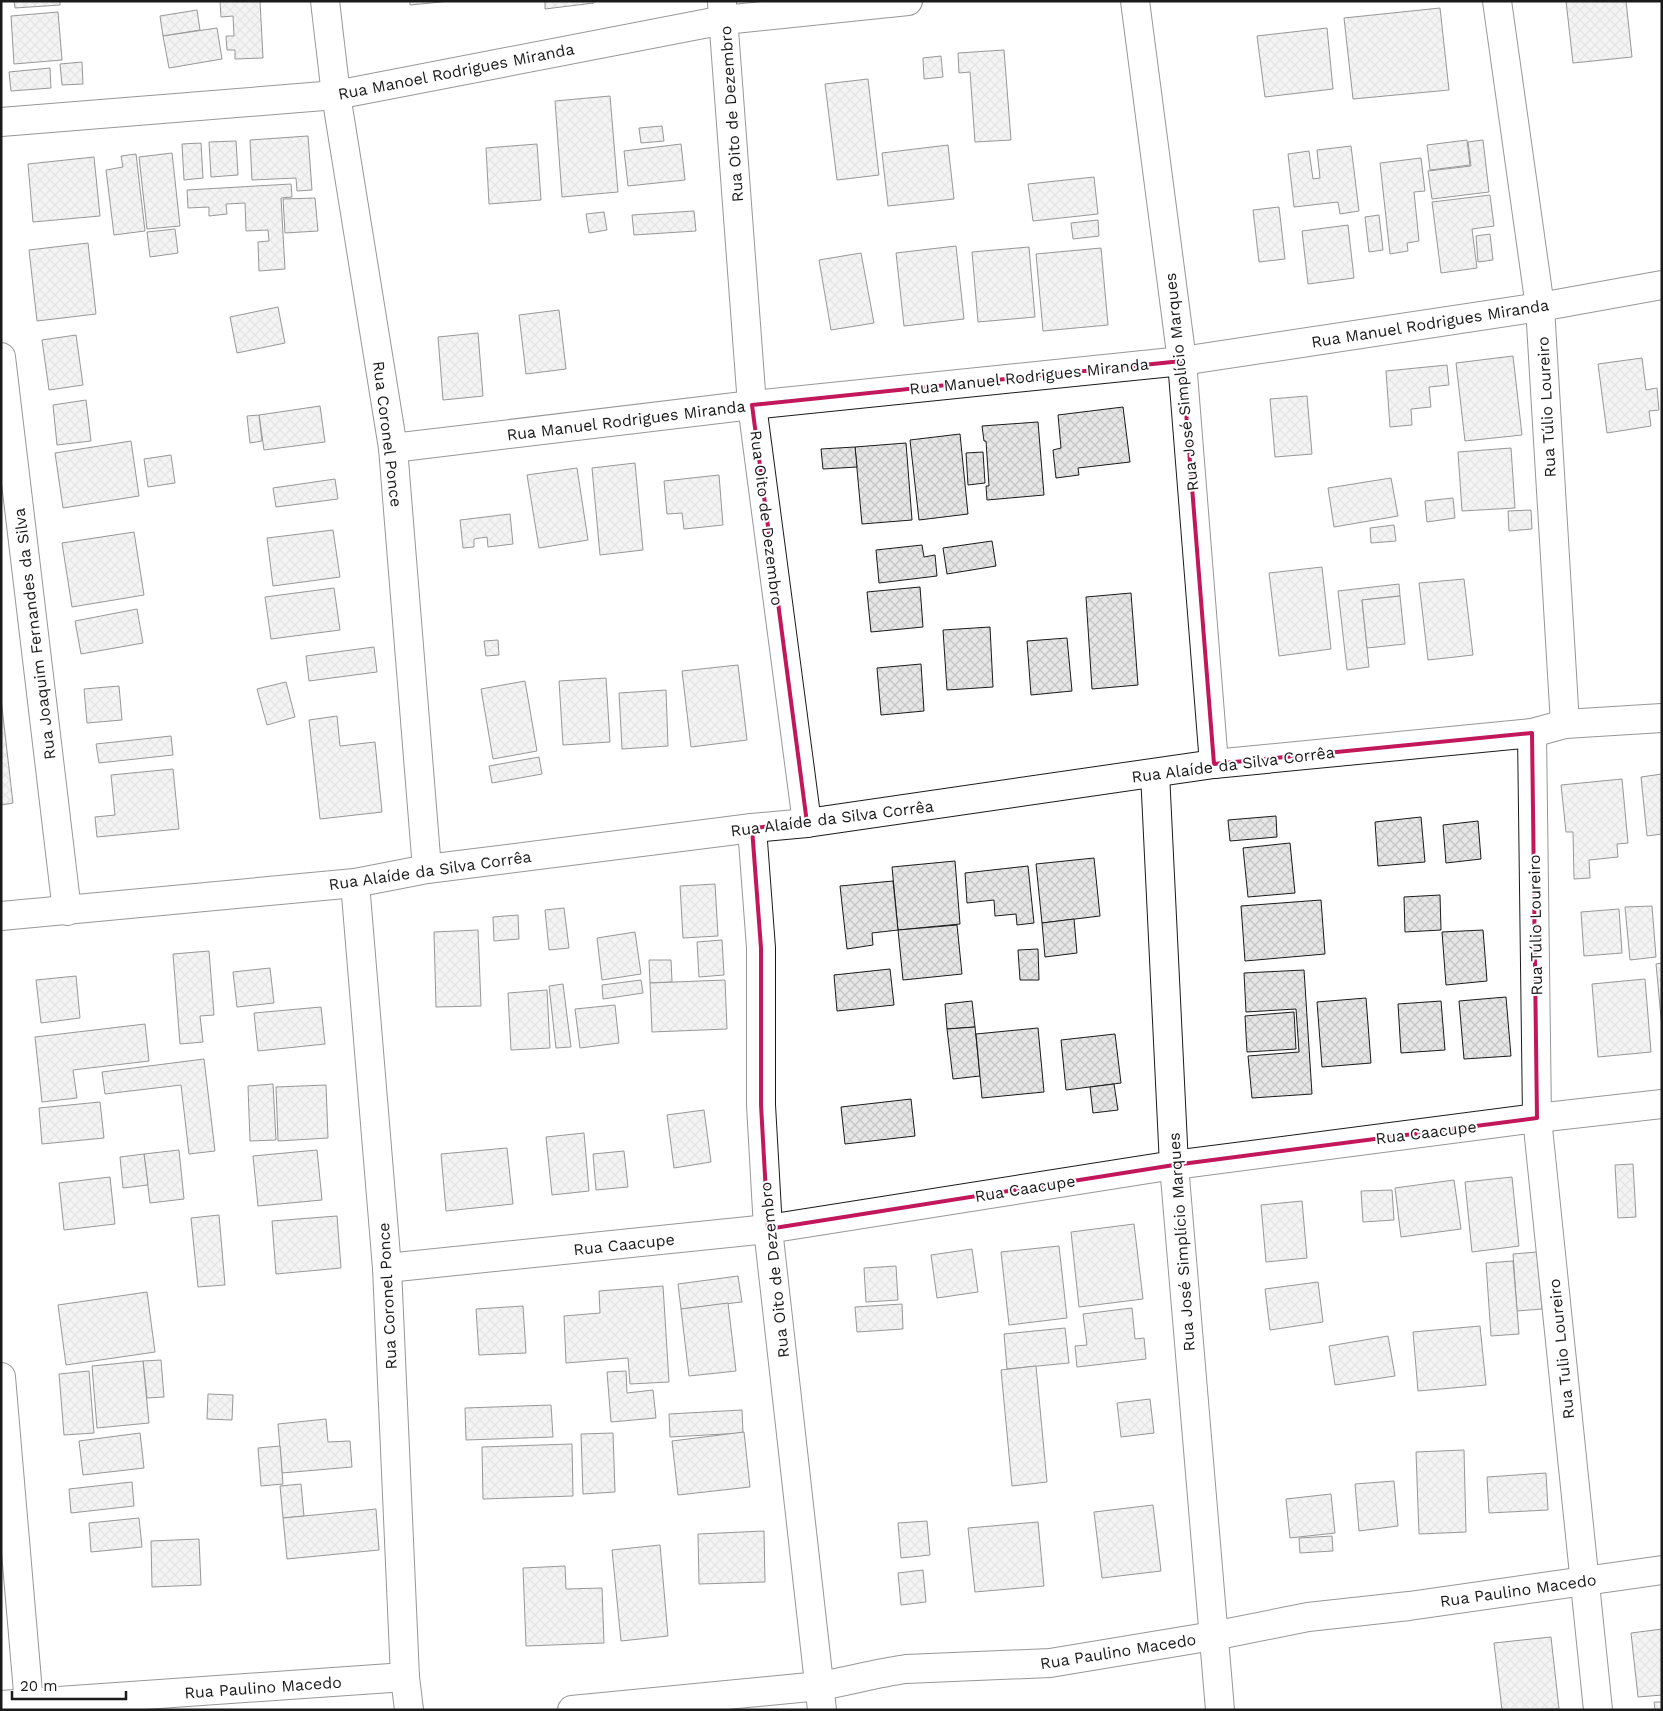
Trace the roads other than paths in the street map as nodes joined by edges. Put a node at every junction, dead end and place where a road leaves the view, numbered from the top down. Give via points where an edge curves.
1 (325, 1) edge
2 (908, 1) edge
3 (1135, 1) edge
4 (1497, 1) edge
5 (723, 10) edge
6 (336, 94) junction
7 (1, 122) edge
8 (1662, 285) edge
9 (1540, 307) junction
10 (1, 357) edge
11 (1182, 361) junction
12 (752, 404) junction
13 (393, 448) junction
14 (1662, 718) edge
15 (1565, 724) junction
16 (1532, 733) junction
17 (1214, 764) junction
18 (1155, 773) junction
19 (807, 823) junction
20 (752, 828) junction
21 (427, 869) junction
22 (354, 883) junction
23 (67, 911) junction
24 (1, 916) edge
25 (1662, 1104) edge
26 (1537, 1118) junction
27 (1174, 1165) junction
28 (768, 1229) junction
29 (387, 1268) junction
30 (1, 1377) edge
31 (1662, 1570) edge
32 (1586, 1579) junction
33 (1214, 1636) junction
34 (405, 1677) junction
35 (821, 1698) edge
36 (29, 1704) junction
37 (1, 1705) edge
38 (409, 1710) edge
39 (572, 1710) edge
40 (1220, 1710) edge
41 (1598, 1710) edge

1 - 6 street, Rua Coronel Ponce
2 - 5 street, Rua Manoel Rodrigues Miranda
3 - 11 street, Rua José Simplício Marques
4 - 9 street, Rua Túlio Loureiro
5 - 6 street, Rua Manoel Rodrigues Miranda
5 - 12 street, Rua Oito de Dezembro
6 - 7 street, Rua Manoel Rodrigues Miranda
6 - 13 street, Rua Coronel Ponce
8 - 9 street, Rua Manuel Rodrigues Miranda
9 - 11 street, Rua Manuel Rodrigues Miranda
9 - 15 street, Rua Túlio Loureiro
10 - 23 street, Rua Joaquim Fernandes da Silva
11 - 12 street, Rua Manuel Rodrigues Miranda
11 - 17 street, Rua José Simplício Marques
12 - 13 street, Rua Manuel Rodrigues Miranda
12 - 19 street, Rua Oito de Dezembro
13 - 21 street, Rua Coronel Ponce
14 - 15 street, Rua Alaíde da Silva Corrêa
15 - 16 street, Rua Alaíde da Silva Corrêa
16 - 17 street, Rua Alaíde da Silva Corrêa
16 - 26 street, Rua Túlio Loureiro
17 - 18 street, Rua Alaíde da Silva Corrêa
18 - 19 street, Rua Alaíde da Silva Corrêa
18 - 27 street, Rua José Simplício Marques
19 - 20 street, Rua Alaíde da Silva Corrêa
20 - 21 street, Rua Alaíde da Silva Corrêa
20 - 28 street, Rua Oito de Dezembro via 762,948 761,1105
21 - 22 street, Rua Alaíde da Silva Corrêa
22 - 23 street, Rua Alaíde da Silva Corrêa
22 - 29 street, Rua Coronel Ponce
23 - 24 street, Rua Alaíde da Silva Corrêa
25 - 26 street, Rua Caacupe
26 - 27 street, Rua Caacupe
26 - 32 street, Rua Tulio Loureiro
27 - 28 street, Rua Caacupe
27 - 33 street, Rua José Simplício Marques
28 - 29 street, Rua Caacupe
28 - 35 street, Rua Oito de Dezembro
29 - 34 street, Rua Coronel Ponce
30 - 36 street
31 - 32 street, Rua Paulino Macedo
32 - 33 street, Rua Paulino Macedo via 1308,1618
32 - 41 street
33 - 35 street, Rua Paulino Macedo via 1050,1663 886,1672 860,1679
33 - 40 street, Rua José Simplício Marques
34 - 36 street, Rua Paulino Macedo
34 - 38 street, Rua Coronel Ponce
35 - 39 street, Rua Paulino Macedo
36 - 37 street, Rua Paulino Macedo

